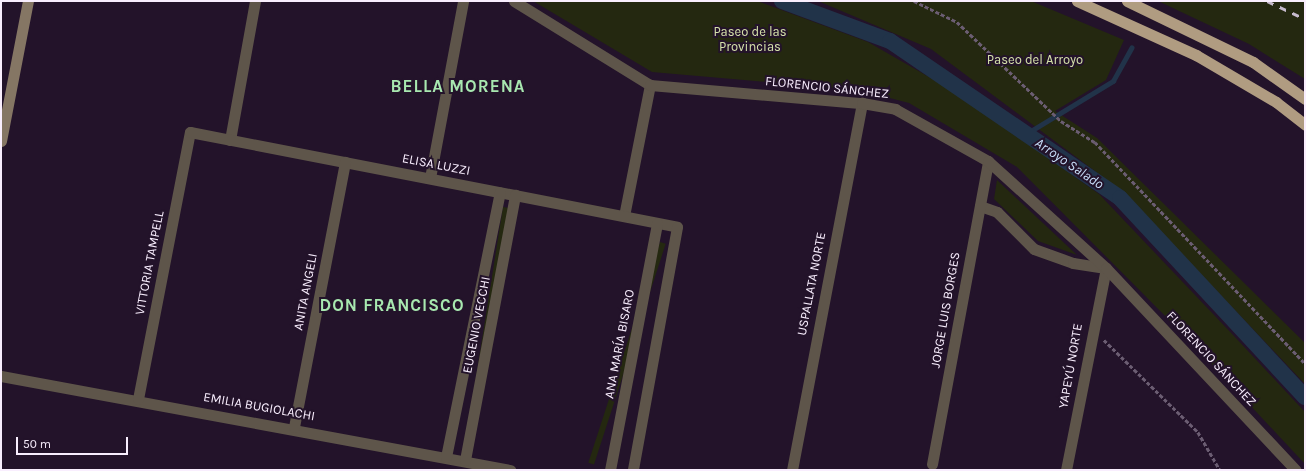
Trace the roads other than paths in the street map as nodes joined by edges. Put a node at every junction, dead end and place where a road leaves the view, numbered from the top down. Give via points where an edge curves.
1 (28, 1) edge
2 (255, 1) edge
3 (463, 1) edge
4 (514, 1) edge
5 (1077, 1) edge
6 (1127, 1) edge
7 (1253, 62) junction
8 (650, 85) junction
9 (1305, 93) edge
10 (1305, 99) edge
11 (862, 103) junction
12 (1305, 125) edge
13 (190, 132) joint
14 (230, 140) junction
15 (1, 141) edge
16 (988, 161) junction
17 (345, 162) junction
18 (430, 178) junction
19 (500, 192) junction
20 (515, 195) junction
21 (980, 206) junction
22 (624, 216) junction
23 (657, 223) junction
24 (1106, 268) junction
25 (1, 376) edge
26 (138, 399) junction
27 (294, 427) junction
28 (446, 456) junction
29 (465, 460) junction
30 (930, 468) edge
31 (510, 470) edge
32 (610, 470) edge
33 (632, 470) edge
34 (792, 470) edge
35 (1066, 470) edge
36 (1296, 470) edge

1 - 15 main road
2 - 14 street
3 - 18 street
4 - 8 street, FLORENCIO SÁNCHEZ
5 - 12 highway via 1196,55 1276,102
6 - 7 highway
7 - 9 highway
7 - 10 highway
8 - 11 street, FLORENCIO SÁNCHEZ
8 - 22 street
11 - 16 street, FLORENCIO SÁNCHEZ via 895,110
11 - 34 street, USPALLATA NORTE
13 - 14 street, ELISA LUZZI
13 - 26 street, VITTORIA TAMPELL
14 - 17 street, ELISA LUZZI
16 - 21 street, JORGE LUIS BORGES
16 - 24 street, FLORENCIO SÁNCHEZ
17 - 18 street, ELISA LUZZI
17 - 27 street, ANITA ANGELI
18 - 19 street, ELISA LUZZI
19 - 20 street, ELISA LUZZI
19 - 28 street, EUGENIO VECCHI
20 - 22 street, ELISA LUZZI
20 - 29 street, EUGENIO VECCHI
21 - 24 street via 997,212 1034,249 1073,263
21 - 30 street, JORGE LUIS BORGES
22 - 23 street, ELISA LUZZI
23 - 32 street, ANA MARÍA BISARO
23 - 33 street, ELISA LUZZI via 677,228
24 - 35 street, YAPEYÚ NORTE via 1092,328
24 - 36 street, FLORENCIO SÁNCHEZ
25 - 26 street, EMILIA BUGIOLACHI
26 - 27 street, EMILIA BUGIOLACHI
27 - 28 street, EMILIA BUGIOLACHI
28 - 29 street, EMILIA BUGIOLACHI
29 - 31 street, EMILIA BUGIOLACHI

